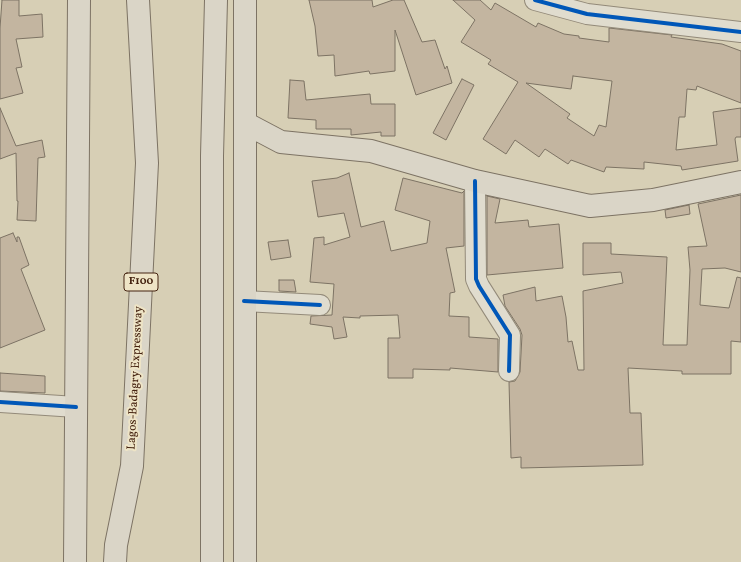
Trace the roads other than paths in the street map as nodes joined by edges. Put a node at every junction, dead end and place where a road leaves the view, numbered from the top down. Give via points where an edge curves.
1 (79, 0) edge
2 (138, 0) edge
3 (216, 0) edge
4 (245, 0) edge
5 (534, 0) edge
6 (741, 32) edge
7 (245, 123) junction
8 (281, 142) junction
9 (245, 162) junction
10 (475, 181) junction
11 (741, 182) edge
12 (244, 301) junction
13 (320, 305) dead end
14 (509, 371) dead end
15 (0, 402) edge
16 (76, 407) junction
17 (75, 562) edge
18 (115, 562) edge
19 (212, 562) edge
20 (245, 562) edge

1 - 16 main road
2 - 18 main road, Lagos-Badagry Expressway / F100 via 147,164 132,466
3 - 19 main road via 212,156
4 - 7 main road
5 - 6 street via 587,14
7 - 8 main road
7 - 9 main road
8 - 9 main road
8 - 10 main road via 371,151
9 - 12 main road
10 - 11 main road via 590,206 653,200
10 - 14 street via 476,279 510,335
12 - 13 street
12 - 20 main road
15 - 16 street
16 - 17 main road

